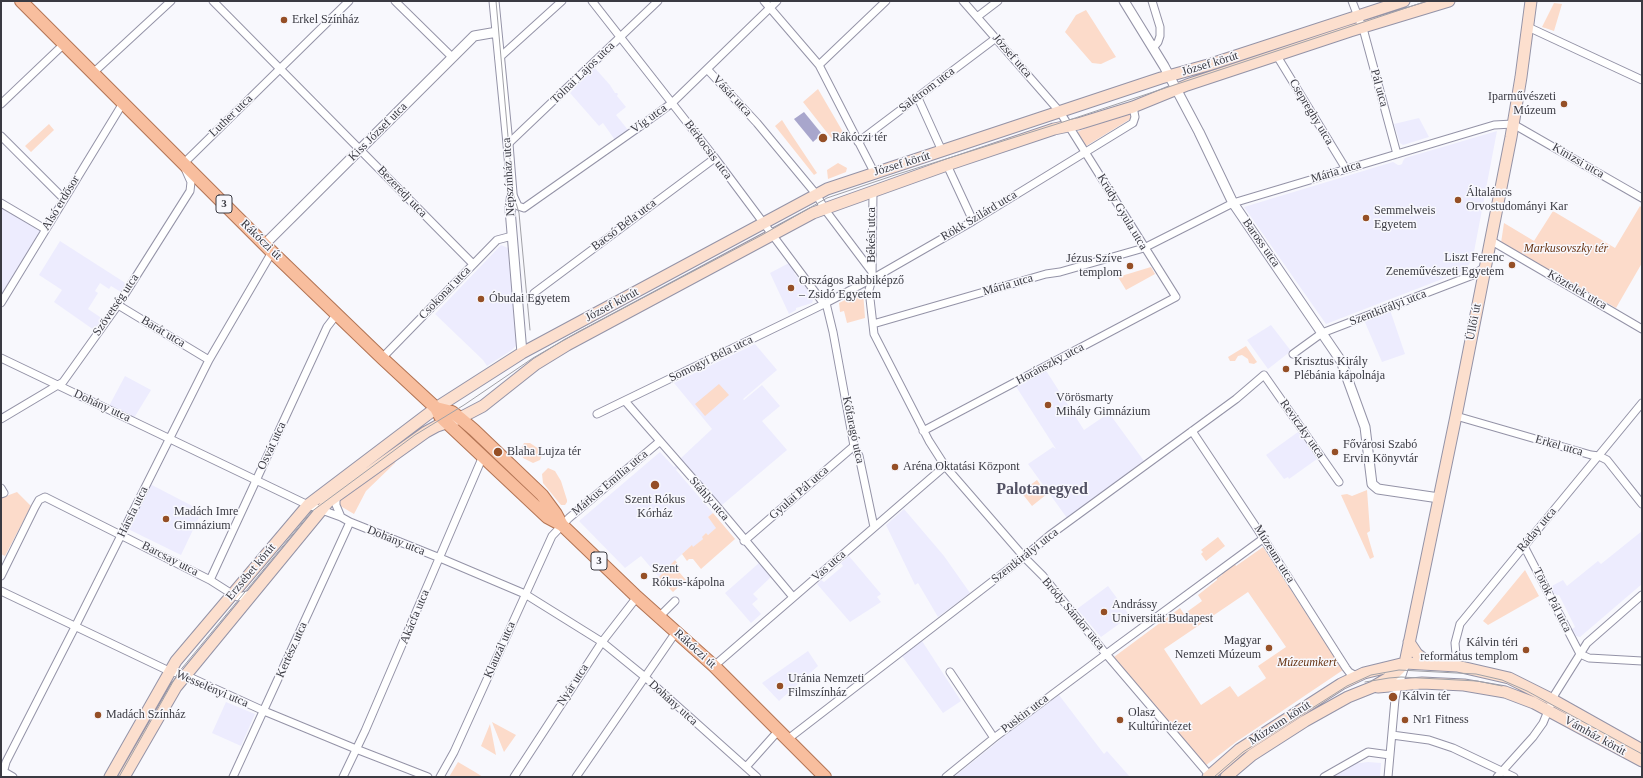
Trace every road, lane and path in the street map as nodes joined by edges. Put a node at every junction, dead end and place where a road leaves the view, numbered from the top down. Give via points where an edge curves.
1 (21, 1) edge
2 (171, 1) edge
3 (214, 1) edge
4 (349, 1) edge
5 (395, 1) edge
6 (494, 1) edge
7 (562, 1) edge
8 (592, 1) edge
9 (658, 1) edge
10 (764, 1) edge
11 (777, 1) edge
12 (886, 1) edge
13 (963, 1) edge
14 (998, 1) edge
15 (1124, 1) edge
16 (1152, 1) edge
17 (1352, 1) edge
18 (1404, 1) edge
19 (1449, 1) edge
20 (1531, 2) edge
21 (770, 8) junction
22 (978, 17) junction
23 (1361, 22) junction
24 (1528, 27) junction
25 (497, 32) junction
26 (621, 36) junction
27 (996, 38) junction
28 (64, 44) junction
29 (1153, 48) junction
30 (1277, 56) junction
31 (452, 57) junction
32 (499, 58) junction
33 (819, 65) junction
34 (280, 69) junction
35 (706, 69) junction
36 (93, 73) junction
37 (1170, 76) junction
38 (1642, 80) edge
39 (1176, 90) junction
40 (918, 98) junction
41 (123, 103) junction
42 (672, 103) junction
43 (1, 104) edge
44 (1133, 107) junction
45 (1060, 112) junction
46 (1513, 124) junction
47 (1069, 126) junction
48 (1, 136) edge
49 (858, 142) junction
50 (508, 144) junction
51 (360, 150) junction
52 (942, 151) junction
53 (1086, 152) junction
54 (1397, 154) junction
55 (714, 158) junction
56 (183, 164) junction
57 (947, 165) junction
58 (1346, 168) junction
59 (874, 172) junction
60 (873, 192) junction
61 (512, 193) junction
62 (816, 194) junction
63 (63, 198) junction
64 (1642, 198) edge
65 (1, 203) edge
66 (1233, 203) junction
67 (825, 209) junction
68 (972, 221) junction
69 (763, 223) junction
70 (45, 229) junction
71 (772, 234) junction
72 (512, 236) junction
73 (1490, 240) junction
74 (269, 248) junction
75 (1144, 248) junction
76 (472, 264) junction
77 (1485, 267) junction
78 (872, 275) junction
79 (534, 293) dead end
80 (1176, 297) joint
81 (1, 303) edge
82 (825, 303) junction
83 (118, 305) junction
84 (337, 314) junction
85 (873, 324) junction
86 (1642, 329) edge
87 (1322, 333) junction
88 (522, 353) junction
89 (1293, 354) dead end
90 (1, 358) edge
91 (382, 358) junction
92 (209, 360) junction
93 (1264, 375) joint
94 (58, 386) junction
95 (625, 401) junction
96 (1642, 403) edge
97 (436, 408) junction
98 (597, 414) dead end
99 (1456, 416) junction
100 (1, 419) edge
101 (453, 420) junction
102 (923, 431) junction
103 (1192, 431) junction
104 (169, 438) junction
105 (659, 442) junction
106 (854, 446) junction
107 (483, 456) junction
108 (1599, 456) junction
109 (945, 466) junction
110 (257, 480) junction
111 (1339, 482) dead end
112 (336, 496) junction
113 (1439, 498) junction
114 (1642, 504) edge
115 (308, 505) junction
116 (321, 510) junction
117 (341, 517) junction
118 (350, 522) junction
119 (562, 525) junction
120 (874, 527) junction
121 (122, 535) junction
122 (1264, 538) junction
123 (744, 541) junction
124 (1524, 546) junction
125 (1024, 557) junction
126 (440, 558) junction
127 (1, 576) edge
128 (210, 580) junction
129 (1, 591) edge
130 (232, 594) junction
131 (252, 594) junction
132 (525, 594) junction
133 (1642, 595) edge
134 (637, 597) junction
135 (792, 597) junction
136 (675, 601) dead end
137 (659, 616) junction
138 (75, 627) junction
139 (676, 632) junction
140 (602, 642) junction
141 (1409, 642) junction
142 (1106, 654) junction
143 (1580, 654) junction
144 (1642, 661) edge
145 (1405, 664) junction
146 (1430, 664) junction
147 (714, 666) junction
148 (1457, 666) junction
149 (1386, 667) junction
150 (169, 671) junction
151 (950, 672) dead end
152 (185, 675) junction
153 (1356, 676) junction
154 (645, 677) junction
155 (1398, 684) junction
156 (1373, 687) junction
157 (1551, 705) junction
158 (264, 711) junction
159 (783, 735) junction
160 (1392, 735) junction
161 (994, 738) junction
162 (356, 750) junction
163 (1642, 750) edge
164 (1390, 755) junction
165 (1642, 761) edge
166 (746, 768) junction
167 (2, 773) edge
168 (1499, 774) edge
169 (12, 777) edge
170 (110, 777) edge
171 (124, 777) edge
172 (233, 777) edge
173 (343, 777) edge
174 (428, 777) edge
175 (440, 777) edge
176 (514, 777) edge
177 (576, 777) edge
178 (757, 777) edge
179 (825, 777) edge
180 (946, 777) edge
181 (1210, 777) edge
182 (1226, 777) edge
183 (1324, 777) edge
184 (1388, 777) edge
185 (1514, 777) edge

1 - 28 main road, Rákóczi út / 3
2 - 36 street
3 - 34 street, Bezerédj utca
4 - 34 street, Luther utca
5 - 31 street
6 - 25 street, Népszínház utca
7 - 32 street
8 - 26 street, Bérkocsis utca
9 - 26 street, Tolnai Lajos utca
10 - 21 street
11 - 21 street, Víg utca
12 - 33 street
13 - 22 street, József utca
14 - 22 street
15 - 29 street, Baross utca
16 - 29 street via 1160,27 1158,42
17 - 23 street, Pál utca
18 - 23 main road, József körút
19 - 23 main road, József körút
20 - 24 main road, Üllői út
21 - 33 street
21 - 35 street, Víg utca
22 - 27 street, József utca
23 - 30 main road, József körút
23 - 37 main road, József körút
23 - 54 street, Pál utca
24 - 38 street
24 - 46 main road, Üllői út
25 - 31 street, Kiss József utca via 474,36
25 - 32 street, Népszínház utca
26 - 42 street, Bérkocsis utca
26 - 50 street, Tolnai Lajos utca
27 - 40 street, Salétrom utca
27 - 45 street, József utca
28 - 36 main road, Rákóczi út / 3
28 - 43 street
29 - 37 street, Baross utca
30 - 39 main road, József körút
30 - 58 street, Csepreghy utca
31 - 51 street, Kiss József utca
32 - 50 street, Népszínház utca
33 - 49 street
34 - 51 street, Bezerédj utca
34 - 56 street, Luther utca
35 - 42 street, Víg utca
35 - 62 street, Vásár utca via 757,123
36 - 41 main road, Rákóczi út / 3
37 - 39 street, Baross utca
37 - 45 main road, József körút
39 - 44 main road, József körút
39 - 66 street, Baross utca
40 - 49 street, Salétrom utca
40 - 52 street
41 - 56 main road, Rákóczi út / 3
41 - 63 street, Alsó erdősor
42 - 55 street, Bérkocsis utca
42 - 61 street, Víg utca via 524,208 518,206
44 - 47 main road, József körút
44 - 53 street via 1133,123
45 - 47 street, József utca
45 - 52 main road, József körút
46 - 54 street, Mária utca via 1494,125
46 - 64 street, Kinizsi utca
46 - 73 main road, Üllői út
47 - 53 street, Krúdy Gyula utca
47 - 57 main road, József körút
48 - 63 street
49 - 59 street
50 - 61 street, Népszínház utca
51 - 74 street, Kiss József utca
51 - 76 street, Bezerédj utca
52 - 59 main road, József körút
53 - 68 street, Rökk Szilárd utca
53 - 75 street, Krúdy Gyula utca
54 - 58 street, Mária utca
55 - 69 street, Bérkocsis utca
55 - 79 street, Bacsó Béla utca
56 - 74 main road, Rákóczi út / 3
56 - 83 street, Szövetség utca via 191,182 190,191
57 - 60 main road, József körút
57 - 68 street
58 - 66 street, Mária utca
59 - 62 main road, József körút
60 - 67 main road, József körút
60 - 78 street, Békési utca
61 - 72 street, Népszínház utca
62 - 67 street
62 - 69 main road, József körút
63 - 70 street, Alsó erdősor
65 - 70 street
66 - 75 street, Mária utca
66 - 87 street, Baross utca
67 - 71 main road, József körút
67 - 78 street
68 - 78 street, Rökk Szilárd utca
69 - 71 street, Bérkocsis utca
69 - 88 main road, József körút
70 - 81 street, Alsó erdősor
71 - 82 street, Bérkocsis utca
71 - 101 main road, József körút via 567,345 536,364 483,406
72 - 76 street, Csokonai utca via 497,240
72 - 88 street, Népszínház utca
73 - 77 main road, Üllői út
73 - 86 street, Köztelek utca
74 - 84 main road, Rákóczi út / 3
74 - 92 street, Hársfa utca
75 - 80 street, Krúdy Gyula utca
75 - 85 street, Mária utca
76 - 91 street, Csokonai utca
77 - 87 street, Szentkirályi utca via 1473,276
77 - 99 main road, Üllői út
78 - 82 street, Rökk Szilárd utca
78 - 85 street, Békési utca via 869,290
80 - 102 street, Horánszky utca
82 - 95 street, Somogyi Béla utca
82 - 106 street, Kőfaragó utca via 834,332
83 - 92 street, Barát utca
83 - 94 street, Szövetség utca
84 - 91 main road, Rákóczi út / 3
84 - 110 street, Osvát utca via 327,327
85 - 102 street, Bródy Sándor utca via 879,346
87 - 89 street, Szentkirályi utca
87 - 113 street, Baross utca via 1341,361 1351,387 1366,433 1374,486 1378,489
88 - 97 main road, József körút
90 - 94 street, Dohány utca
91 - 97 main road, Rákóczi út / 3
92 - 104 street, Hársfa utca
93 - 103 street, Szentkirályi utca
93 - 111 street, Reviczky utca
94 - 100 street, Szövetség utca
94 - 104 street, Dohány utca
95 - 98 street, Somogyi Béla utca
95 - 105 street, Stáhly utca
96 - 108 street, Ráday utca
97 - 101 main road, Rákóczi út / 3 via 440,416
97 - 115 main road, Erzsébet körút
99 - 108 street, Erkel utca
99 - 113 main road, Üllői út
101 - 107 main road, Rákóczi út / 3
101 - 112 main road, Erzsébet körút via 426,432
101 - 119 main road, Rákóczi út / 3 via 542,495
102 - 109 street, Bródy Sándor utca
103 - 122 street, Múzeum utca
103 - 125 street, Szentkirályi utca
104 - 110 street, Dohány utca
104 - 121 street, Hársfa utca
105 - 119 street, Márkus Emília utca
105 - 123 street, Stáhly utca
106 - 120 street, Kőfaragó utca via 859,456
106 - 123 street, Gyulai Pál utca
107 - 119 main road, Rákóczi út / 3 via 547,517
107 - 126 street, Akácfa utca
108 - 114 street, Erkel utca via 1607,460
108 - 124 street, Ráday utca
109 - 120 street, Vas utca
109 - 125 street, Bródy Sándor utca
110 - 115 street, Dohány utca
110 - 128 street, Osvát utca
112 - 116 main road, Erzsébet körút
112 - 117 street via 336,506
113 - 141 main road, Üllői út
115 - 116 street, Dohány utca
115 - 130 main road, Erzsébet körút
116 - 117 street, Dohány utca
116 - 131 main road, Erzsébet körút
117 - 118 street, Dohány utca
118 - 126 street, Dohány utca
118 - 158 street, Kertész utca
119 - 132 street, Klauzál utca via 552,536
119 - 134 main road, Rákóczi út / 3
120 - 135 street, Vas utca
121 - 127 street, Barcsay utca via 45,497 39,500 35,507
121 - 128 street, Barcsay utca
121 - 138 street, Hársfa utca
122 - 142 street, Puskin utca
122 - 153 street, Múzeum utca via 1346,668
123 - 135 street, Stáhly utca
124 - 143 street, Török Pál utca
124 - 148 street, Ráday utca via 1460,624 1455,643
125 - 142 street, Bródy Sándor utca via 1043,576
125 - 159 street, Szentkirályi utca
126 - 132 street, Dohány utca
126 - 162 street, Akácfa utca
128 - 130 street, Barcsay utca
129 - 138 street, Wesselényi utca
130 - 131 street via 238,597
130 - 150 main road, Erzsébet körút
131 - 152 main road, Erzsébet körút
132 - 140 street, Dohány utca
132 - 175 street, Klauzál utca via 454,752
133 - 143 street via 1587,643
134 - 137 main road, Rákóczi út / 3
134 - 140 street, Nyár utca
135 - 147 street, Vas utca
136 - 137 street
137 - 139 main road, Rákóczi út / 3
138 - 150 street, Wesselényi utca
138 - 167 street, Hársfa utca
139 - 147 main road, Rákóczi út / 3
139 - 154 street
140 - 154 street, Dohány utca
140 - 176 street, Nyár utca
141 - 145 main road
141 - 146 main road via 1417,654
141 - 149 main road via 1399,659
142 - 161 street, Puskin utca
142 - 181 street, Bródy Sándor utca
143 - 144 street via 1589,658
143 - 157 street
145 - 146 main road
145 - 149 main road
145 - 155 street
145 - 156 main road via 1392,676
146 - 148 main road
147 - 159 main road, Rákóczi út / 3
148 - 157 main road via 1509,678
149 - 153 main road
150 - 152 street, Wesselényi utca
150 - 170 main road, Erzsébet körút
151 - 161 street
152 - 158 street, Wesselényi utca
152 - 171 main road, Erzsébet körút
153 - 181 main road, Múzeum körút via 1240,749
154 - 166 street, Dohány utca
154 - 177 street
155 - 156 main road
155 - 157 main road via 1422,682 1496,689
155 - 160 street
156 - 182 main road, Múzeum körút via 1355,693 1317,714 1252,756
157 - 163 main road, Vámház körút
157 - 165 main road, Vámház körút
157 - 168 street via 1533,737
158 - 162 street, Wesselényi utca
158 - 172 street, Kertész utca
159 - 166 street, Szentkirályi utca
159 - 179 main road, Rákóczi út / 3
160 - 164 street
160 - 168 street via 1429,740 1453,748
161 - 180 street, Puskin utca
162 - 173 street, Akácfa utca
162 - 174 street, Wesselényi utca
164 - 183 street via 1368,752
164 - 184 street
166 - 178 street, Dohány utca
167 - 169 street
168 - 185 street

